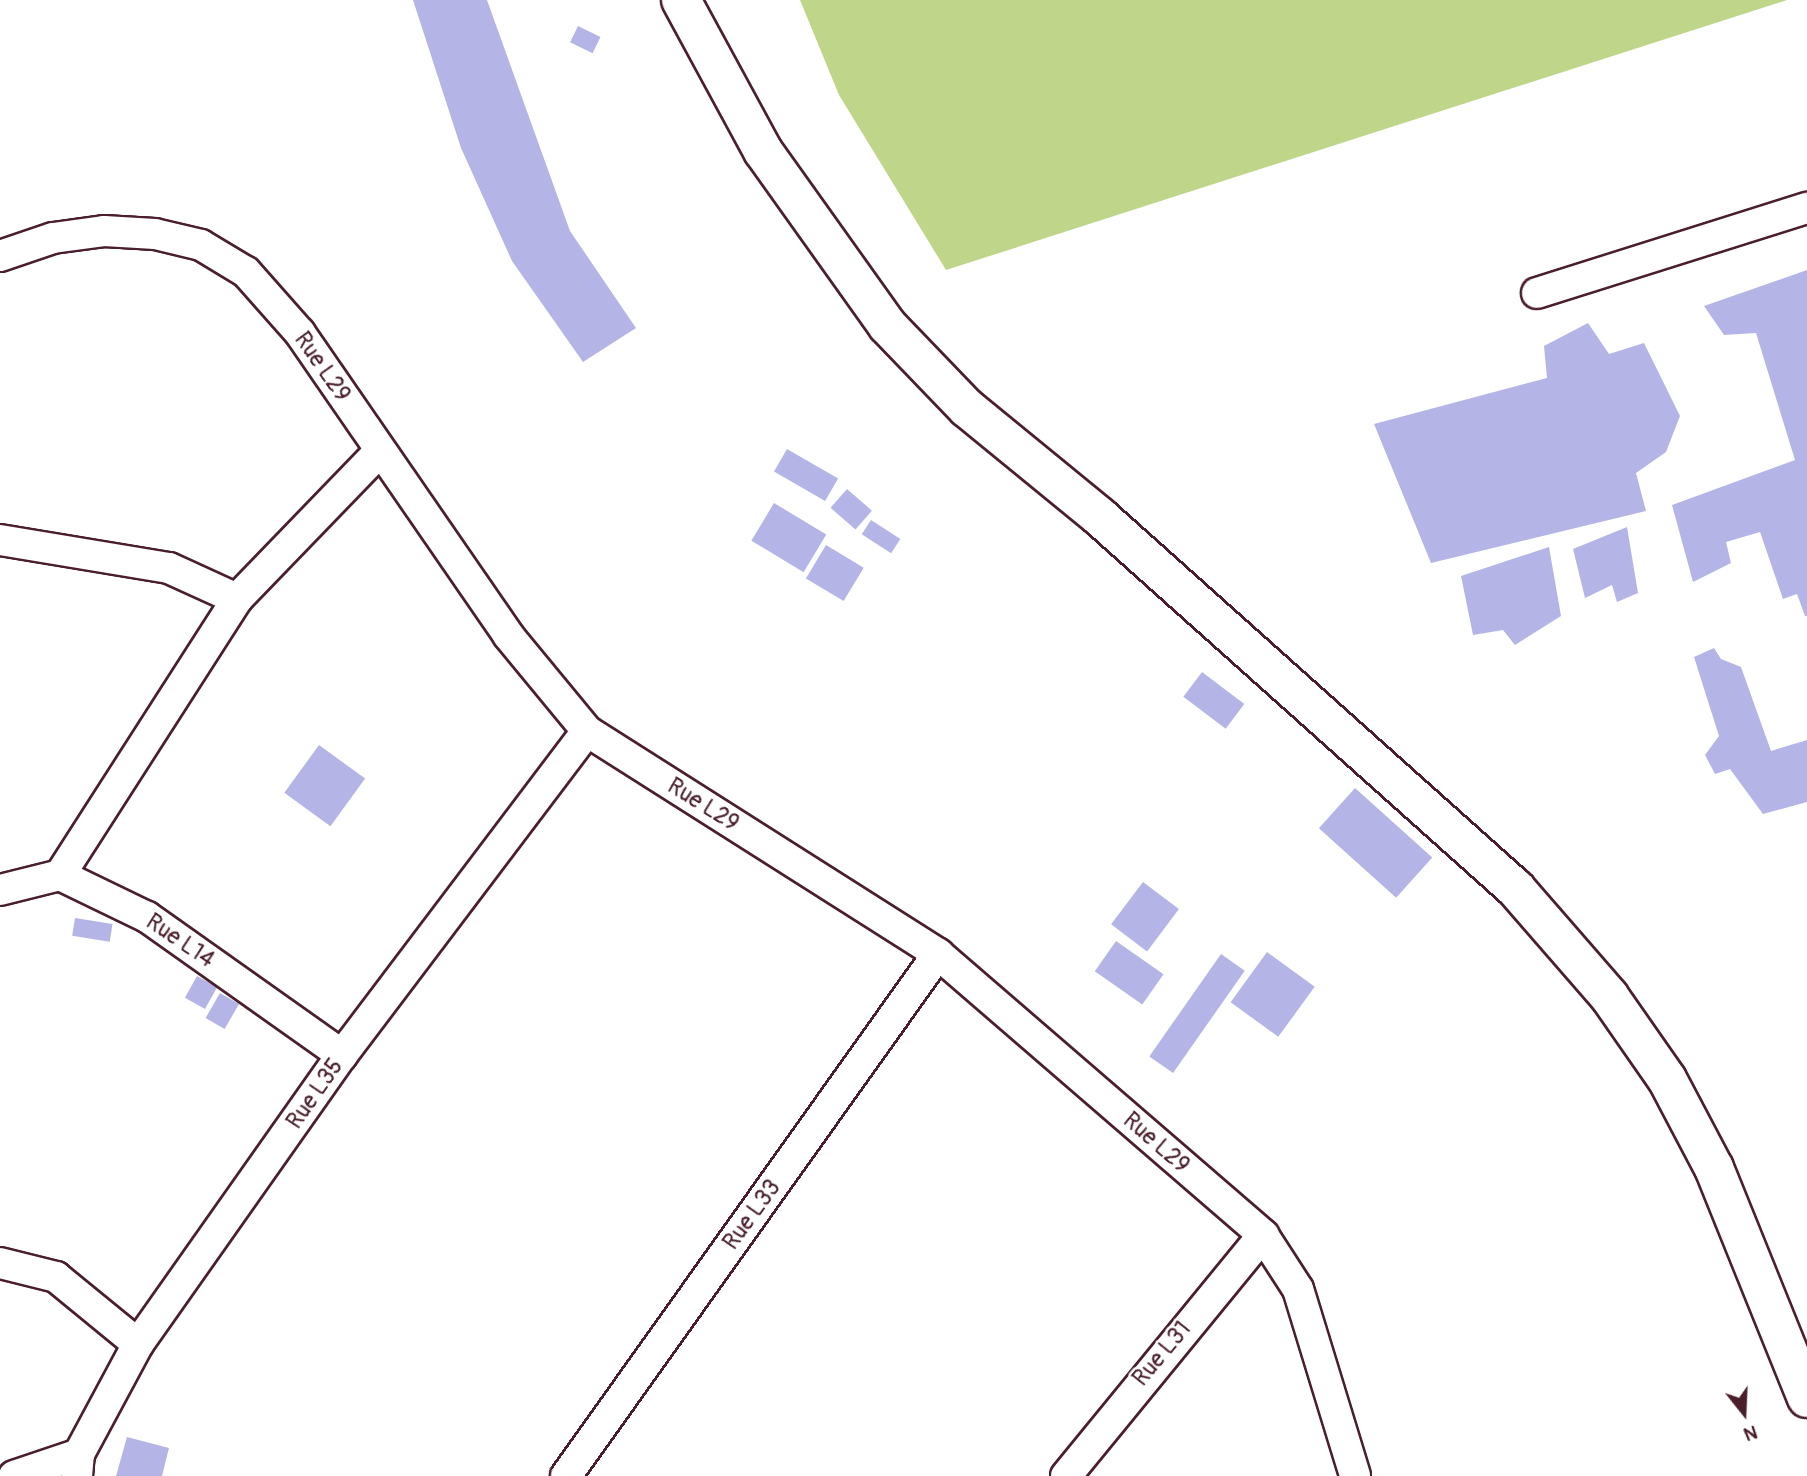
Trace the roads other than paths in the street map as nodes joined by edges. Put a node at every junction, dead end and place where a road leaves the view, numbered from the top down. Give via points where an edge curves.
1 (681, 0) edge
2 (1807, 208) edge
3 (0, 256) edge
4 (1537, 293) dead end
5 (380, 452) junction
6 (0, 540) edge
7 (237, 600) junction
8 (587, 731) junction
9 (60, 875) junction
10 (0, 890) edge
11 (938, 954) junction
12 (342, 1055) junction
13 (1263, 1235) junction
14 (0, 1263) edge
15 (138, 1344) junction
16 (1807, 1398) edge
17 (78, 1465) edge
18 (14, 1476) edge
19 (566, 1476) edge
20 (1066, 1476) edge
21 (1355, 1476) edge

1 - 16 main road via 763,151 887,325 967,408 1100,517 1516,889 1609,996 1667,1079 1714,1168
2 - 4 street
3 - 5 street, Rue L29 via 53,238 104,231 201,245 246,272 300,333
5 - 7 street
5 - 8 street, Rue L29 via 508,635
6 - 7 street via 169,568
7 - 9 street
8 - 11 street, Rue L29
8 - 12 street, Rue L35
9 - 10 street
9 - 12 street, Rue L14 via 147,917
11 - 13 street, Rue L29
11 - 19 street, Rue L33
12 - 15 street, Rue L35
13 - 20 street, Rue L31
13 - 21 street, Rue L29 via 1298,1289
14 - 15 street via 56,1276
15 - 17 street, Rue L35
17 - 18 street

